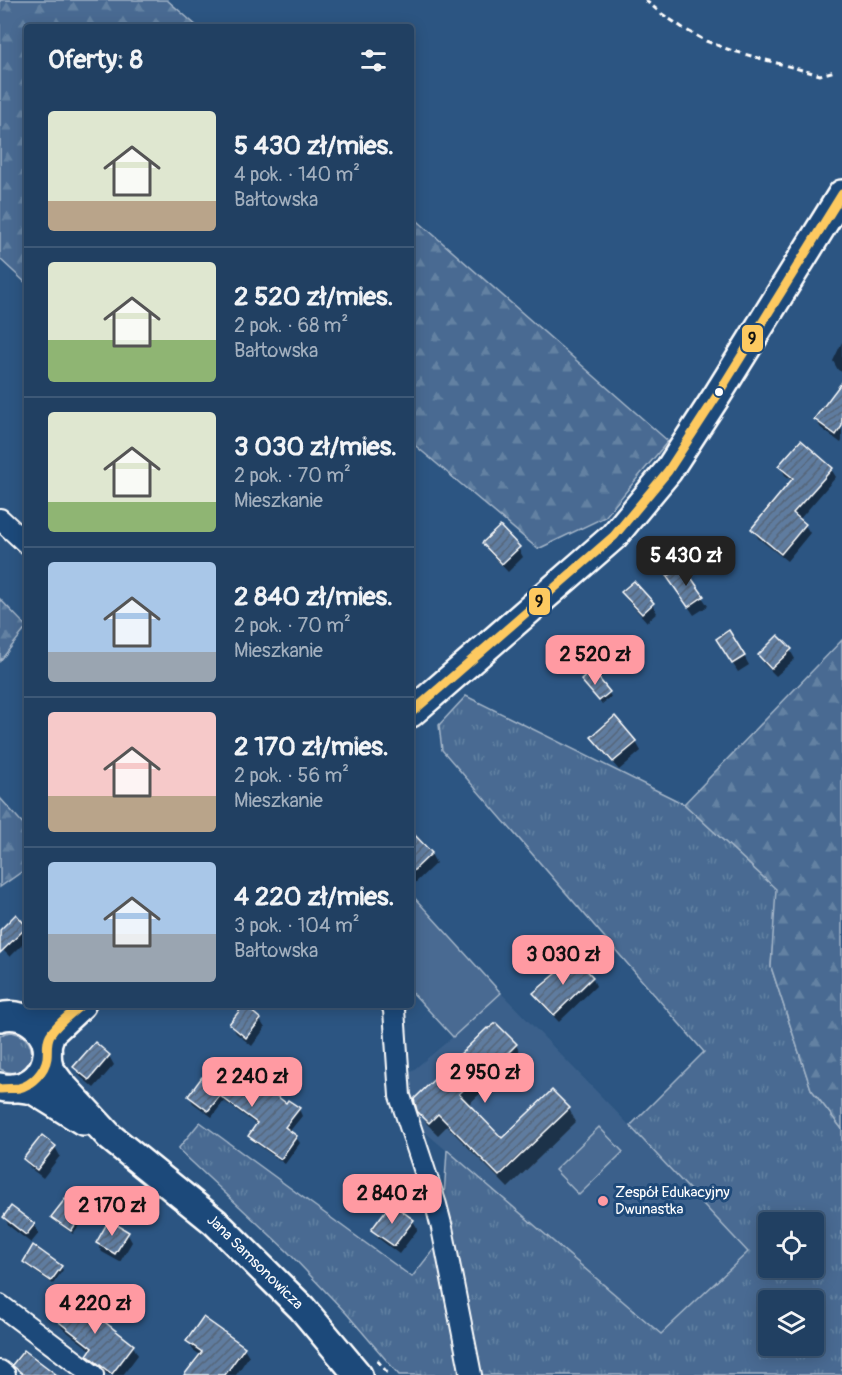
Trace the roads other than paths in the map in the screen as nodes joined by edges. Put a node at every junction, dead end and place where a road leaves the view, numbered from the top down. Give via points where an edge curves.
1 (842, 194) edge
2 (0, 519) edge
3 (24, 541) edge
4 (414, 710) edge
5 (48, 1008) edge
6 (78, 1008) edge
7 (393, 1008) edge
8 (10, 1015) edge
9 (47, 1050) junction
10 (6, 1088) edge
11 (110, 1137) junction
12 (0, 1305) edge
13 (0, 1371) edge
14 (5, 1375) edge
15 (93, 1375) edge
16 (358, 1375) edge
17 (471, 1375) edge

1 - 4 main road via 674,462 614,536
2 - 3 street
5 - 8 main road via 37,1015
6 - 9 main road via 51,1033
7 - 17 street via 400,1096 442,1228
8 - 9 main road, Jana Samsonowicza via 36,1025
9 - 10 main road via 38,1076 29,1084
9 - 11 main road, Jana Samsonowicza via 49,1068
10 - 11 main road, Jana Samsonowicza via 33,1090
11 - 16 main road, Jana Samsonowicza via 215,1222 302,1308
12 - 15 street
13 - 14 street

